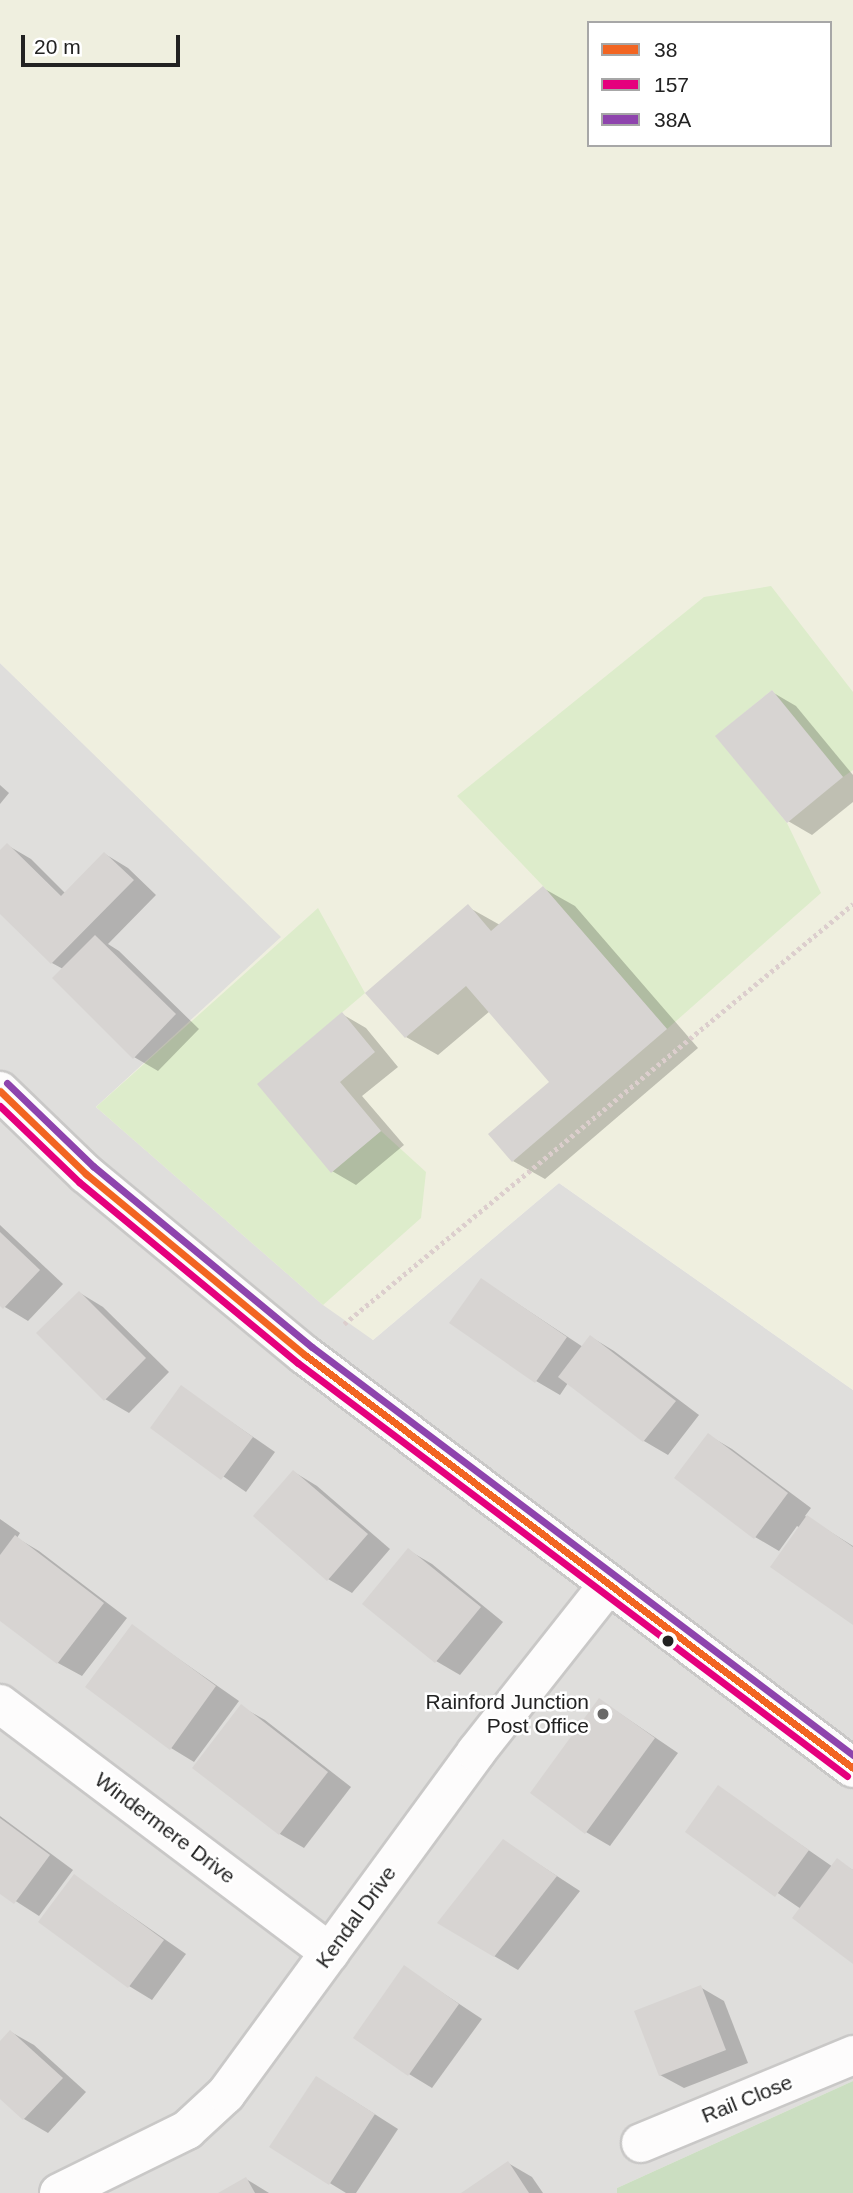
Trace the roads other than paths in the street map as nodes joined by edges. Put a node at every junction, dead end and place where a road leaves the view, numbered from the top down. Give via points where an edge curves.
1 (0, 1091) edge
2 (608, 1585) junction
3 (0, 1704) edge
4 (853, 1768) edge
5 (330, 1953) junction
6 (853, 2055) edge
7 (641, 2143) dead end
8 (59, 2193) edge

1 - 2 street via 86,1174 305,1355
2 - 4 street
2 - 5 street, Kendal Drive via 476,1752
3 - 5 street, Windermere Drive
5 - 8 street, Kendal Drive via 226,2094 187,2130
6 - 7 street, Rail Close

